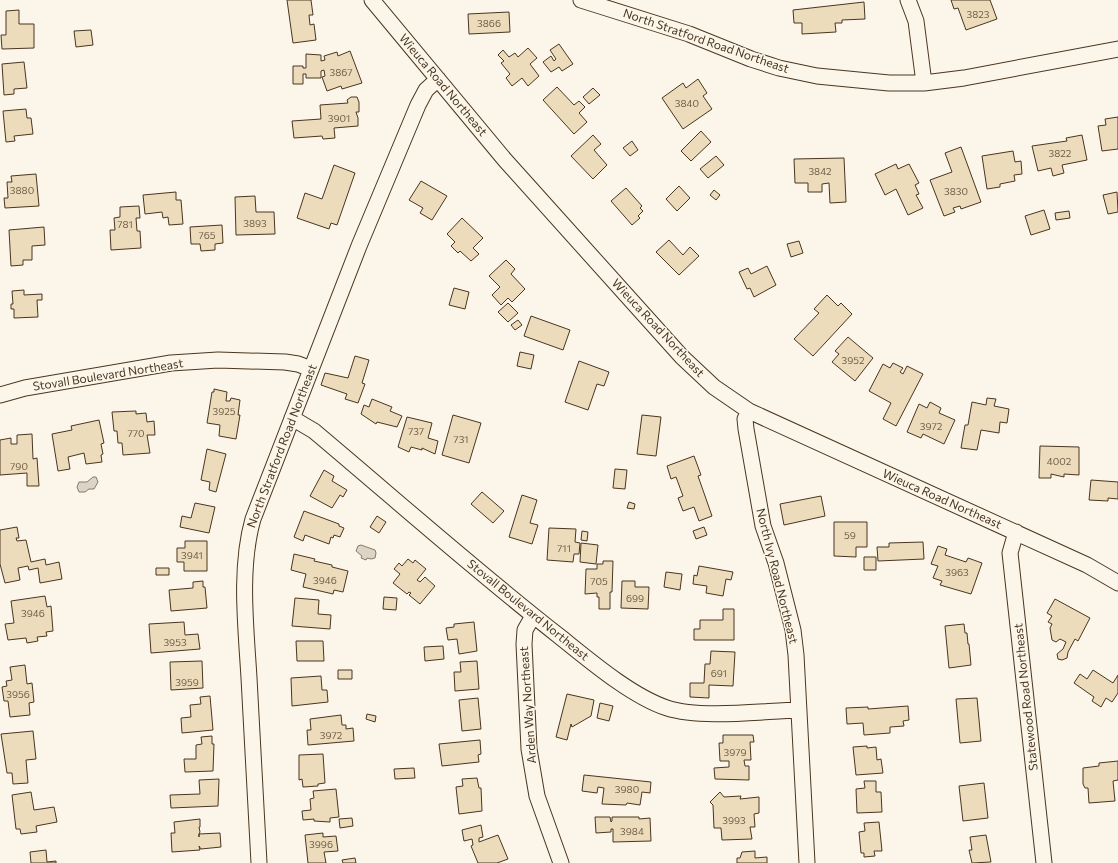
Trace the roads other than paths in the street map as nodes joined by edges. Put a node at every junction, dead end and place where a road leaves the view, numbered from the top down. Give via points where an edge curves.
1 (372, 0) edge
2 (581, 0) edge
3 (908, 0) edge
4 (1118, 49) edge
5 (438, 79) junction
6 (924, 83) junction
7 (311, 369) junction
8 (0, 395) edge
9 (749, 411) junction
10 (292, 418) junction
11 (1016, 532) junction
12 (1118, 583) edge
13 (533, 616) junction
14 (799, 710) junction
15 (260, 863) edge
16 (561, 863) edge
17 (807, 863) edge
18 (1044, 863) edge

1 - 5 street, Wieuca Road Northeast
2 - 6 street, North Stratford Road Northeast via 689,34 779,68 817,76 889,83
3 - 6 street via 916,21
4 - 6 street, North Stratford Road Northeast
5 - 7 street, North Stratford Road Northeast via 426,90 418,105
5 - 9 street, Wieuca Road Northeast via 505,160 682,357 714,387
7 - 8 street, Stovall Boulevard Northeast via 285,362 171,362 25,388
7 - 10 street, North Stratford Road Northeast
9 - 11 street, Wieuca Road Northeast
9 - 14 street, North Ivy Road Northeast via 745,419 746,429 763,526 776,563 793,630
10 - 13 street, Stovall Boulevard Northeast via 314,431
10 - 15 street, North Stratford Road Northeast via 253,519 246,553 246,628
11 - 12 street, Wieuca Road Northeast via 1088,565
11 - 18 street, Statewood Road Northeast via 1010,553
13 - 14 street, Stovall Boulevard Northeast via 606,673 666,708 700,713
13 - 16 street, Arden Way Northeast via 525,630 524,644 529,749 537,796
14 - 17 street, North Ivy Road Northeast

